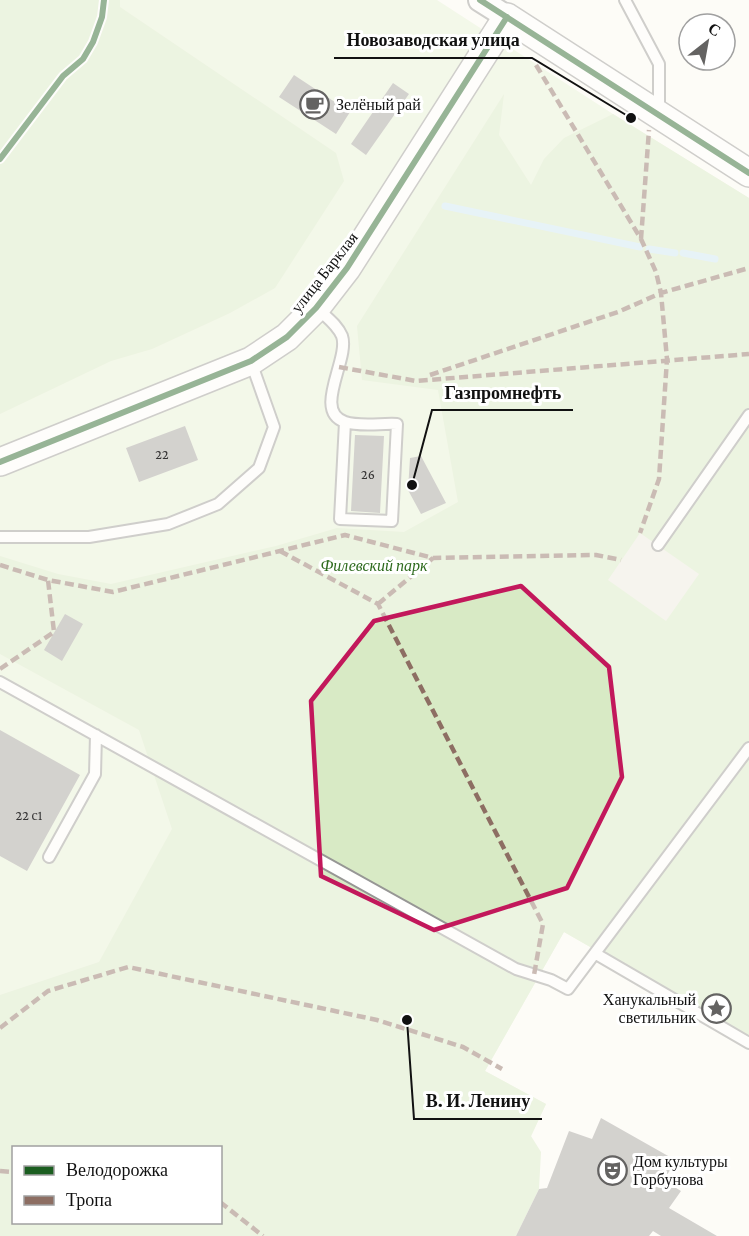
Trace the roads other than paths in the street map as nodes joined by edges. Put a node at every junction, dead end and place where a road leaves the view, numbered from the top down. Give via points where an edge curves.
1 (480, 0) edge
2 (625, 0) edge
3 (507, 17) junction
4 (659, 115) junction
5 (749, 173) edge
6 (316, 308) junction
7 (251, 361) junction
8 (749, 415) edge
9 (345, 422) junction
10 (0, 462) edge
11 (0, 537) edge
12 (658, 545) dead end
13 (0, 682) edge
14 (96, 735) junction
15 (749, 748) edge
16 (49, 857) dead end
17 (596, 954) junction
18 (749, 1043) edge

1 - 3 street
2 - 4 lane via 659,64
3 - 4 street
3 - 6 street, улица Барклая via 399,190
4 - 5 street
6 - 7 street, улица Барклая via 287,337
6 - 9 lane via 336,325 343,337 344,349 330,405 334,415
7 - 10 street, улица Барклая
7 - 11 lane via 274,427 259,468 218,504 168,524 89,537
8 - 12 lane
9 - 9 lane via 397,424 392,521 340,519
13 - 14 lane
14 - 16 lane via 95,774
14 - 17 lane via 516,969 568,989
15 - 17 lane
17 - 18 lane

